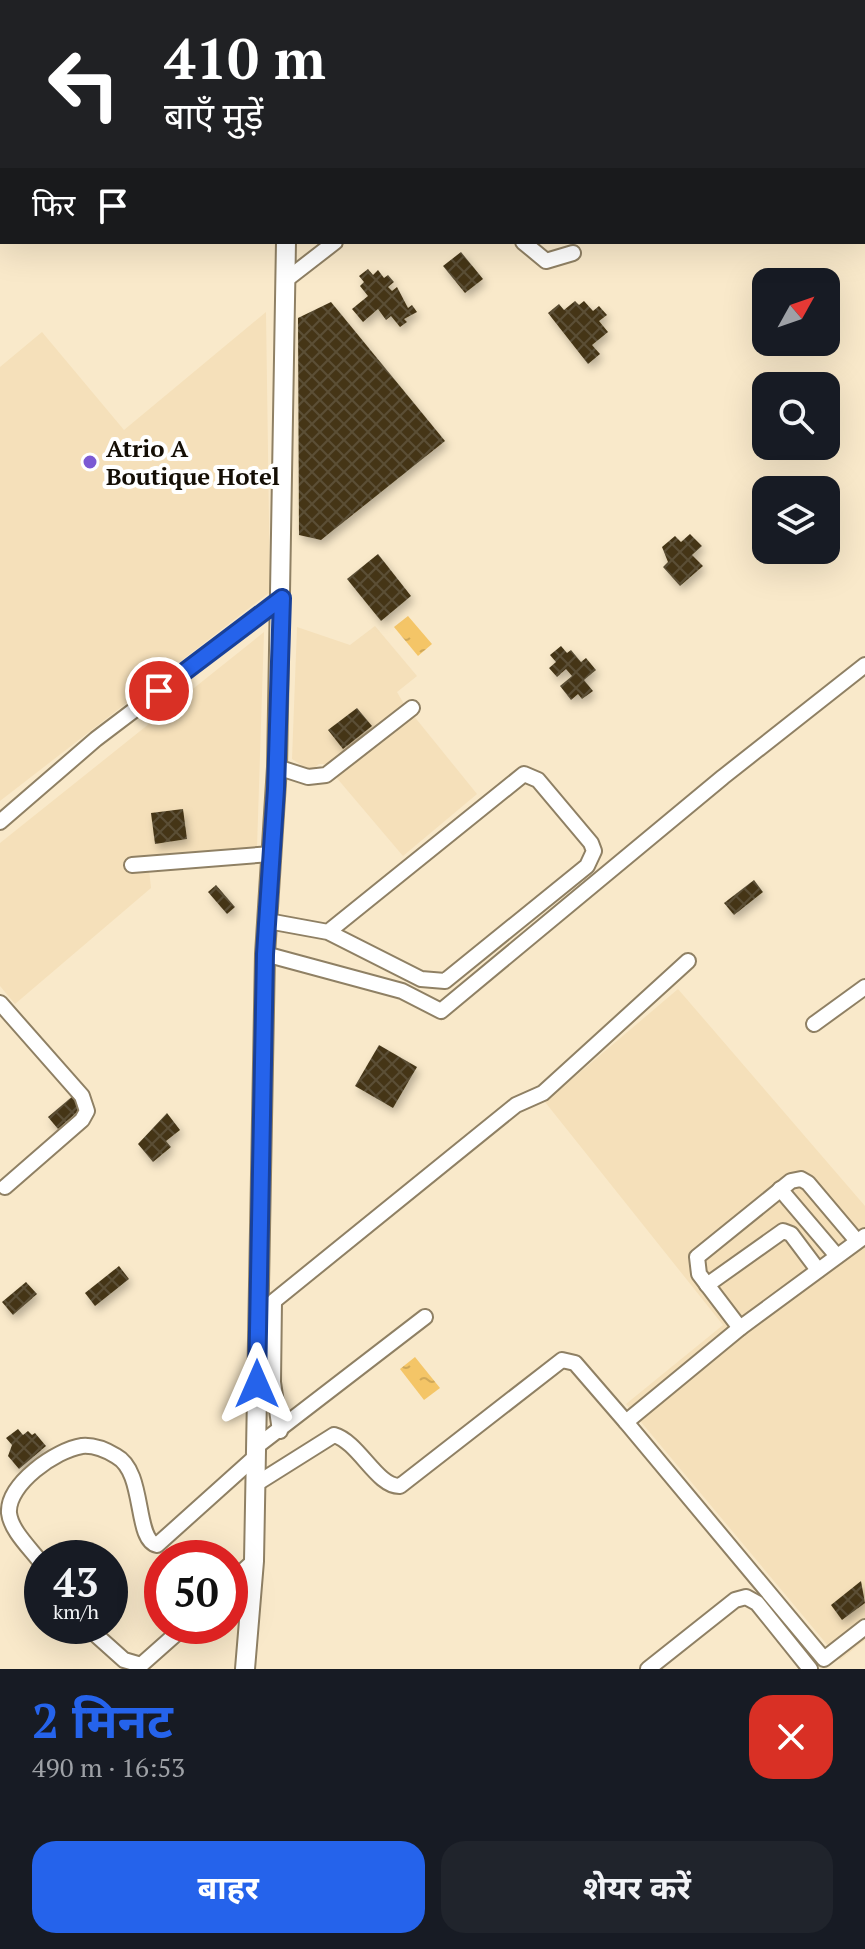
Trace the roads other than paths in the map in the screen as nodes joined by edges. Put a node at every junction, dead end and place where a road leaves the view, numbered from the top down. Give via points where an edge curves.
1 (286, 244) edge
2 (332, 244) edge
3 (525, 244) edge
4 (573, 253) dead end
5 (286, 280) junction
6 (282, 598) junction
7 (865, 665) edge
8 (412, 708) dead end
9 (277, 767) junction
10 (0, 822) edge
11 (271, 854) junction
12 (132, 865) dead end
13 (268, 921) junction
14 (328, 932) junction
15 (265, 954) junction
16 (688, 961) dead end
17 (865, 987) edge
18 (0, 1003) edge
19 (814, 1024) dead end
20 (5, 1187) dead end
21 (780, 1189) junction
22 (861, 1238) edge
23 (837, 1256) junction
24 (818, 1270) junction
25 (707, 1285) junction
26 (425, 1317) dead end
27 (740, 1328) junction
28 (626, 1422) junction
29 (280, 1431) junction
30 (255, 1452) junction
31 (256, 1484) junction
32 (24, 1540) edge
33 (254, 1561) junction
34 (248, 1566) edge
35 (865, 1627) edge
36 (107, 1644) edge
37 (166, 1644) edge
38 (815, 1666) edge
39 (245, 1669) edge
40 (648, 1669) edge

1 - 5 main road
2 - 5 street
3 - 4 street via 546,261
5 - 6 main road
6 - 9 main road
6 - 10 street via 96,739
7 - 15 street via 441,1011 402,991
8 - 9 street via 326,775 308,777
9 - 11 main road
11 - 12 street
11 - 13 main road
13 - 14 street
13 - 15 main road
14 - 14 street via 421,979 445,981 587,866 594,851 538,780 524,774
15 - 30 main road
16 - 29 street via 543,1093 516,1105 274,1301 273,1382
17 - 19 street
18 - 20 street via 82,1096 87,1111
21 - 22 street via 796,1178 808,1183
21 - 23 street
21 - 25 street via 697,1257 695,1265
22 - 23 street
23 - 24 street
24 - 25 street via 783,1231
24 - 27 street
25 - 27 street
26 - 29 street
27 - 28 street
28 - 31 street via 575,1363 562,1360 400,1486 386,1482 348,1442 334,1435
28 - 38 street
29 - 30 street
30 - 31 main road
30 - 32 street via 157,1545 146,1536 129,1465 91,1446 62,1454 25,1481 10,1501 14,1527
31 - 33 main road
33 - 34 street
33 - 39 main road
35 - 38 street
36 - 37 street via 131,1665 149,1660
38 - 40 street via 746,1597 735,1600

